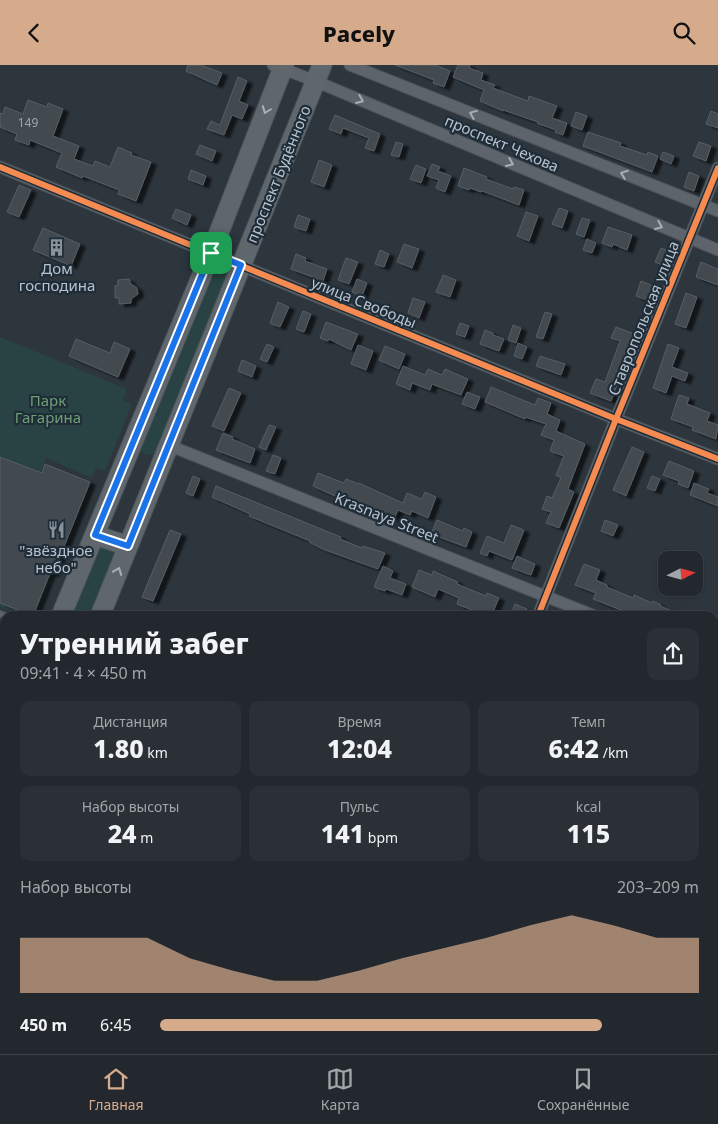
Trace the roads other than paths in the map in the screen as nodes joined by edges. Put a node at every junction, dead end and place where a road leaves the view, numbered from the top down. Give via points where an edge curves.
1 (350, 65) edge
2 (280, 66) edge
3 (318, 73) edge
4 (0, 167) edge
5 (718, 169) edge
6 (703, 205) junction
7 (718, 211) edge
8 (689, 239) junction
9 (718, 250) edge
10 (211, 253) junction
11 (241, 265) junction
12 (616, 419) junction
13 (168, 445) junction
14 (718, 459) edge
15 (95, 535) junction
16 (128, 546) junction
17 (546, 597) junction
18 (63, 611) edge
19 (102, 611) edge
20 (540, 611) edge
21 (582, 611) edge

6 -> 1 street, проспект Чехова
2 - 3 street, проспект Чехова
2 -> 10 main road
3 -> 8 street, проспект Чехова
3 - 11 main road, проспект Будённого
4 - 10 street, улица Свободы
5 - 6 street, Ставропольская улица
6 - 7 street, проспект Чехова
6 - 8 street, Ставропольская улица
8 - 9 street, проспект Чехова
8 - 12 street, Ставропольская улица
10 - 11 street, улица Свободы
10 - 15 main road
11 - 12 street, улица Свободы
11 - 13 main road, проспект Будённого
12 - 14 street, улица Свободы
12 - 17 street, Ставропольская улица
13 - 16 main road, проспект Будённого
13 - 17 street, Krasnaya Street
15 - 16 main road
15 - 18 main road
19 -> 16 main road, проспект Будённого
17 - 20 street, Ставропольская улица
17 - 21 street, Krasnaya Street

